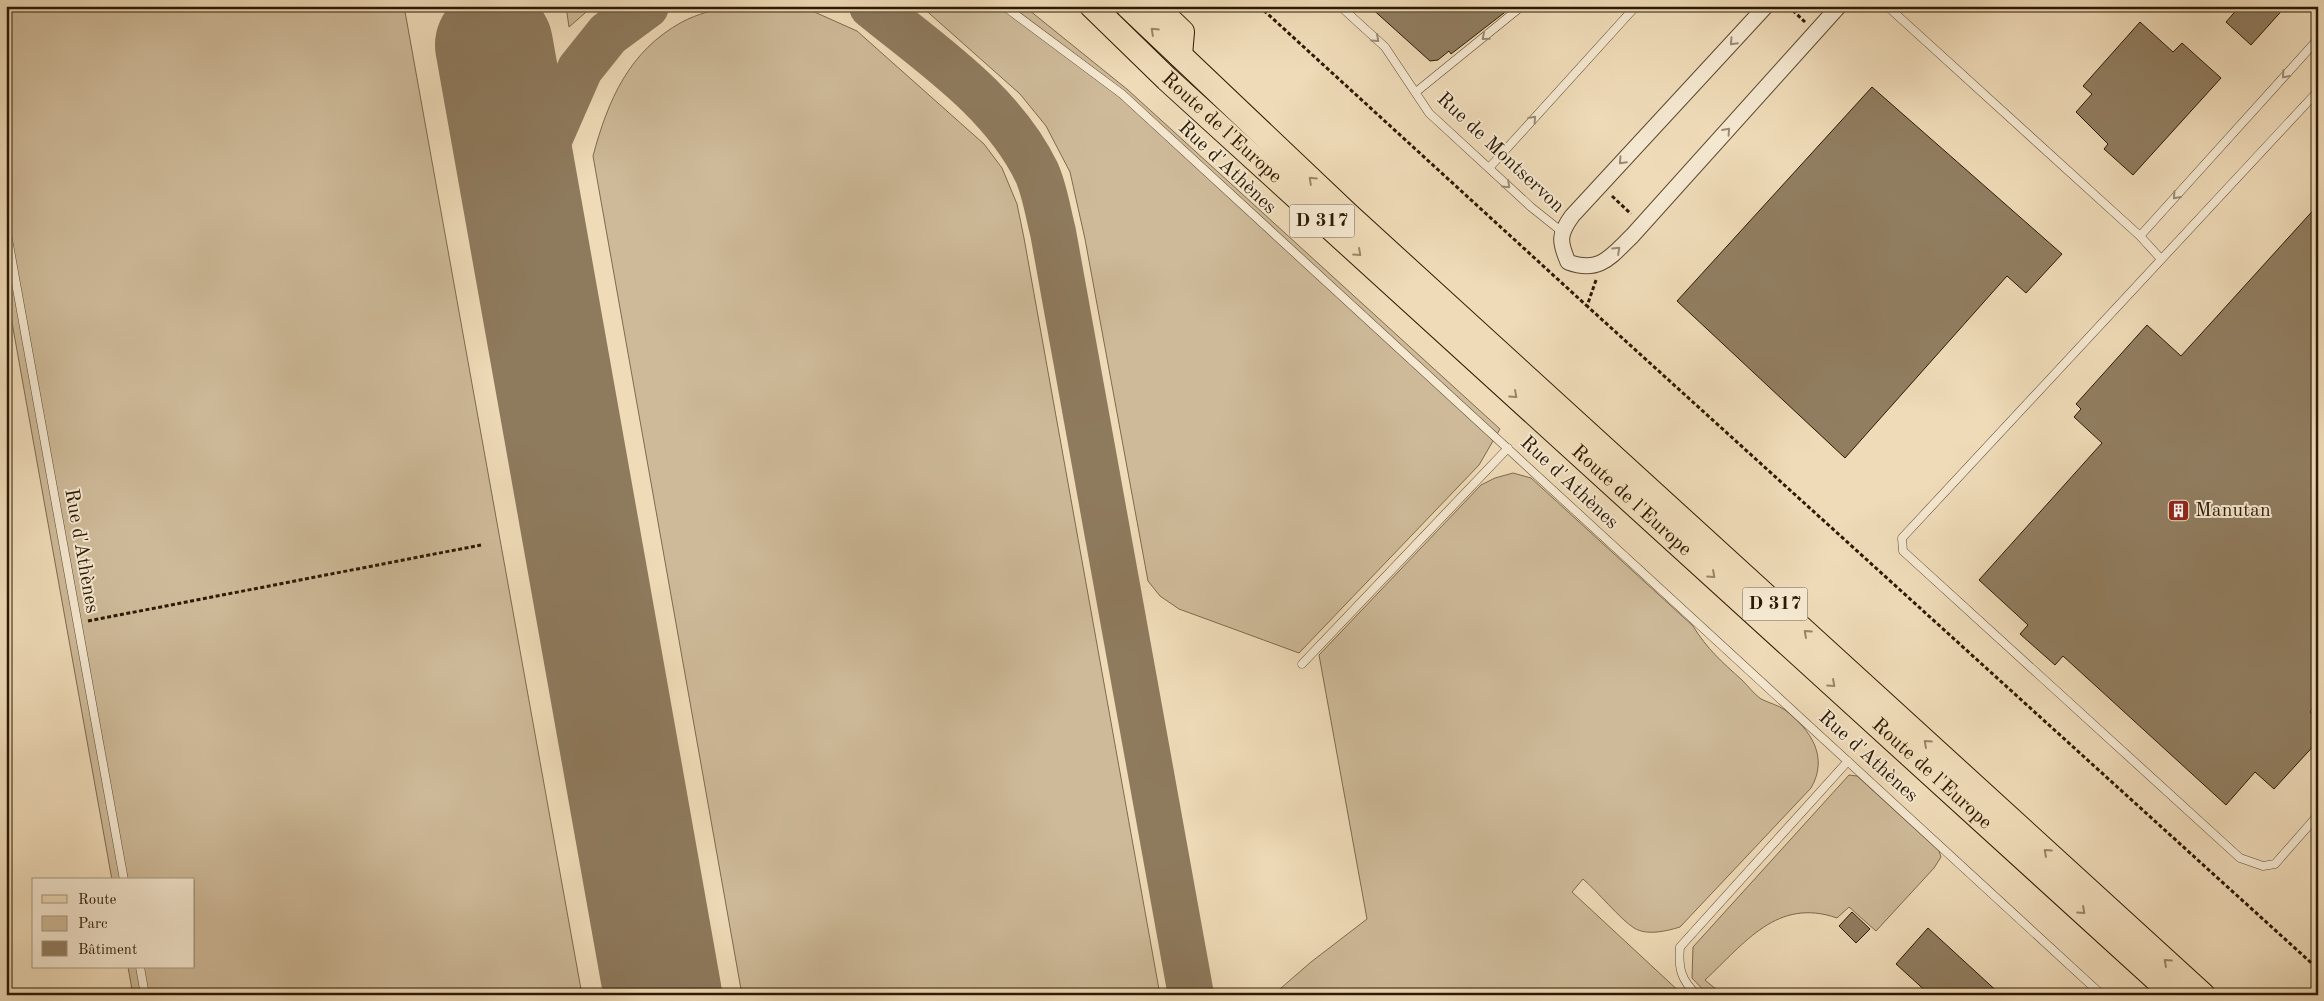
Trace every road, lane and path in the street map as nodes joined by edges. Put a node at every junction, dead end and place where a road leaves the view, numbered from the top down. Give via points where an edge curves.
1 (1004, 6) edge
2 (1073, 6) edge
3 (1092, 6) edge
4 (1128, 6) edge
5 (1155, 6) edge
6 (1259, 6) edge
7 (1340, 6) edge
8 (1522, 6) edge
9 (1636, 6) edge
10 (1766, 6) edge
11 (1788, 6) edge
12 (1887, 6) edge
13 (1836, 7) edge
14 (1817, 33) junction
15 (2318, 40) edge
16 (1180, 55) junction
17 (1167, 79) junction
18 (2318, 91) edge
19 (1416, 92) junction
20 (1489, 168) junction
21 (1600, 185) junction
22 (1642, 224) junction
23 (6, 228) edge
24 (1561, 232) junction
25 (2140, 236) junction
26 (2161, 259) junction
27 (1601, 265) junction
28 (1587, 306) junction
29 (1508, 448) junction
30 (482, 545) dead end
31 (77, 622) junction
32 (1302, 664) dead end
33 (1848, 761) junction
34 (2318, 815) edge
35 (124, 878) edge
36 (140, 968) edge
37 (2318, 969) edge
38 (145, 995) edge
39 (1697, 995) edge
40 (2102, 995) edge
41 (2174, 995) edge
42 (2203, 995) edge

1 - 29 lane, Rue d'Athènes via 1122,94
2 - 17 main road via 1148,72
3 - 17 main road, Route de l'Europe / D 317
16 -> 4 main road, Route de l'Europe / D 317
5 - 16 main road via 1182,32
6 - 28 path
7 -> 19 lane, Rue de Montservon via 1385,47
8 -> 19 lane
20 -> 9 lane
10 -> 21 street
11 - 14 path
12 - 25 lane
13 - 14 street
22 -> 14 street
15 -> 25 lane
42 -> 16 main road, Route de l'Europe / D 317 via 1347,214
17 -> 41 main road, Route de l'Europe / D 317
18 - 26 lane
19 - 20 lane, Rue de Montservon via 1429,113
20 -> 24 lane, Rue de Montservon
21 - 22 path
21 - 24 street
27 -> 22 street
23 - 31 lane, Rue d'Athènes
24 - 27 street via 1568,262 1580,266
25 - 26 lane
26 - 34 lane via 1902,538 1903,551 2240,858 2263,866 2275,864
27 - 28 path
28 - 37 path
29 - 32 lane
29 - 33 lane, Rue d'Athènes
30 - 31 path
31 - 35 lane, Rue d'Athènes
33 - 39 lane via 1680,947 1678,964 1687,986
33 - 40 lane, Rue d'Athènes
36 - 38 lane

